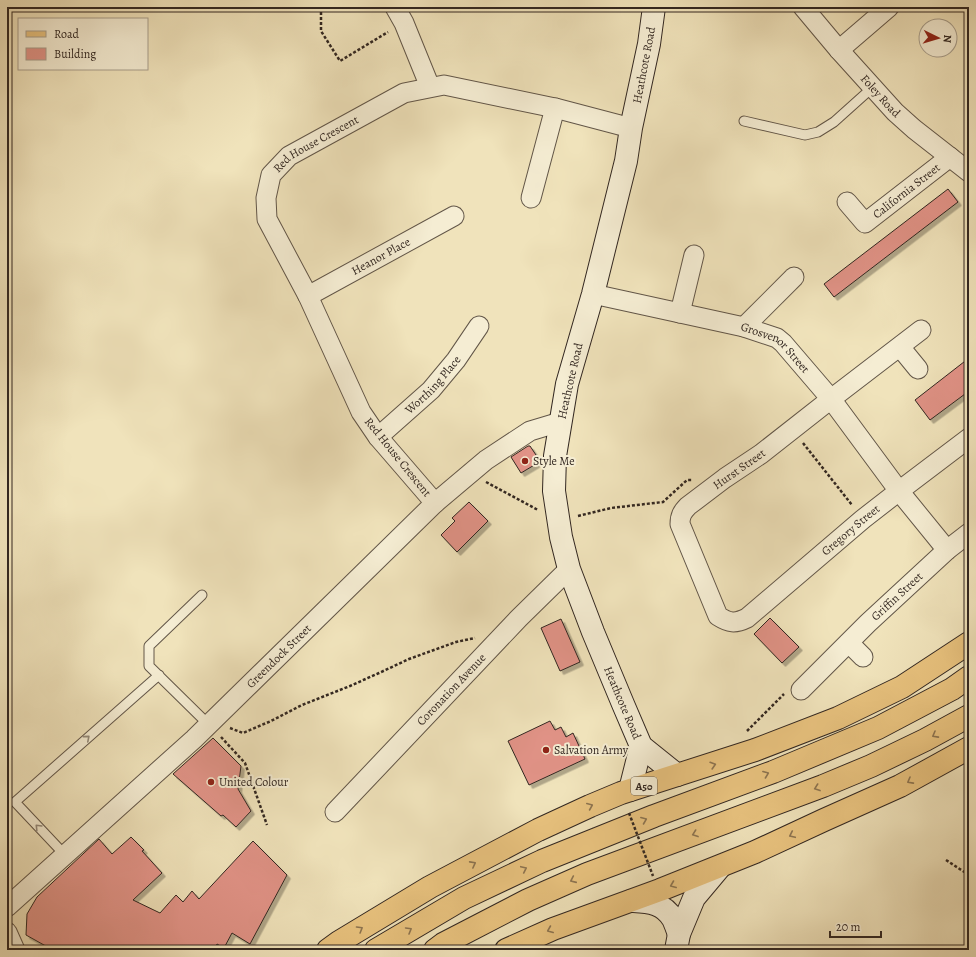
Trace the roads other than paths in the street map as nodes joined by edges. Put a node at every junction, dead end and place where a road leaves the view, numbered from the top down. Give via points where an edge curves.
1 (654, 7) edge
2 (803, 7) edge
3 (889, 7) edge
4 (400, 15) edge
5 (839, 50) junction
6 (430, 87) junction
7 (873, 87) junction
8 (555, 108) junction
9 (744, 121) dead end
10 (632, 128) junction
11 (950, 157) junction
12 (969, 172) edge
13 (531, 198) dead end
14 (847, 202) dead end
15 (454, 216) dead end
16 (694, 255) dead end
17 (794, 277) dead end
18 (593, 294) junction
19 (308, 296) junction
20 (680, 313) junction
21 (479, 326) dead end
22 (744, 327) junction
23 (921, 330) dead end
24 (900, 347) junction
25 (918, 369) dead end
26 (831, 399) junction
27 (560, 422) junction
28 (378, 437) junction
29 (969, 438) edge
30 (899, 491) junction
31 (436, 503) junction
32 (969, 533) edge
33 (947, 550) junction
34 (570, 569) junction
35 (202, 595) dead end
36 (735, 623) joint
37 (849, 643) junction
38 (969, 643) edge
39 (863, 657) dead end
40 (159, 675) junction
41 (969, 677) edge
42 (801, 690) road end
43 (969, 716) edge
44 (213, 721) junction
45 (641, 746) junction
46 (969, 748) edge
47 (677, 775) junction
48 (630, 790) junction
49 (335, 812) dead end
50 (65, 855) junction
51 (720, 866) junction
52 (631, 901) junction
53 (7, 907) edge
54 (7, 932) edge
55 (677, 942) edge
56 (15, 950) edge
57 (328, 950) edge
58 (376, 950) edge
59 (434, 950) edge
60 (506, 950) edge

1 - 10 street, Heathcote Road
2 - 5 street, Foley Road
3 - 5 street
4 - 6 street
5 - 7 street, Foley Road
6 - 8 street, Red House Crescent via 444,85
6 - 19 street, Red House Crescent via 404,94 289,156 271,175 266,198 267,219
7 - 9 lane via 834,122 818,132 805,134
7 - 11 street, Foley Road via 895,112
8 - 10 street, Red House Crescent
8 - 13 street
10 - 18 street, Heathcote Road
11 - 12 street, Foley Road
11 - 14 street, California Street via 865,223
15 - 19 street, Heanor Place
16 - 20 street
17 - 22 street
18 - 20 street, Grosvenor Street
18 - 27 street, Heathcote Road via 567,384
19 - 28 street, Red House Crescent via 361,412
20 - 22 street, Grosvenor Street
21 - 28 street, Worthing Place via 431,390
22 - 26 street, Grosvenor Street via 777,338
23 - 24 street, Hurst Street
24 - 25 street
24 - 26 street, Hurst Street
26 - 30 street, Grosvenor Street
26 - 36 street, Hurst Street via 761,454 688,506 680,517 680,524 718,616
27 - 31 street, Greendock Street via 530,431 486,460
27 - 34 street, Heathcote Road via 555,456 554,491 560,537
28 - 31 street, Red House Crescent
29 - 30 street, Gregory Street
30 - 33 street
30 - 36 street, Gregory Street via 747,618
31 - 44 street, Greendock Street
32 - 33 street, Griffin Street
33 - 37 street, Griffin Street
34 - 45 street, Heathcote Road via 593,632
34 - 49 street, Coronation Avenue via 519,618
35 - 40 lane via 149,646 148,666
37 - 39 street
37 - 42 street, Griffin Street
47 -> 38 main road, A50 via 755,750 838,718 902,687
40 - 44 lane
50 -> 40 lane via 15,802
58 -> 41 main road via 464,898 542,861 773,772 878,728 952,689
43 -> 59 main road via 871,766 823,786 587,874 528,900
44 - 50 street, Greendock Street
45 - 47 street, Heathcote Road
45 - 48 street, Heathcote Road
46 -> 51 main road via 900,786
47 - 48 main road, A50
57 -> 48 main road, A50 via 430,886 538,830
50 - 53 street, Greendock Street
51 -> 52 main road
51 - 55 street via 694,898
52 - 55 street via 657,904 667,911 673,919
52 -> 60 main road via 553,929
54 - 56 street

